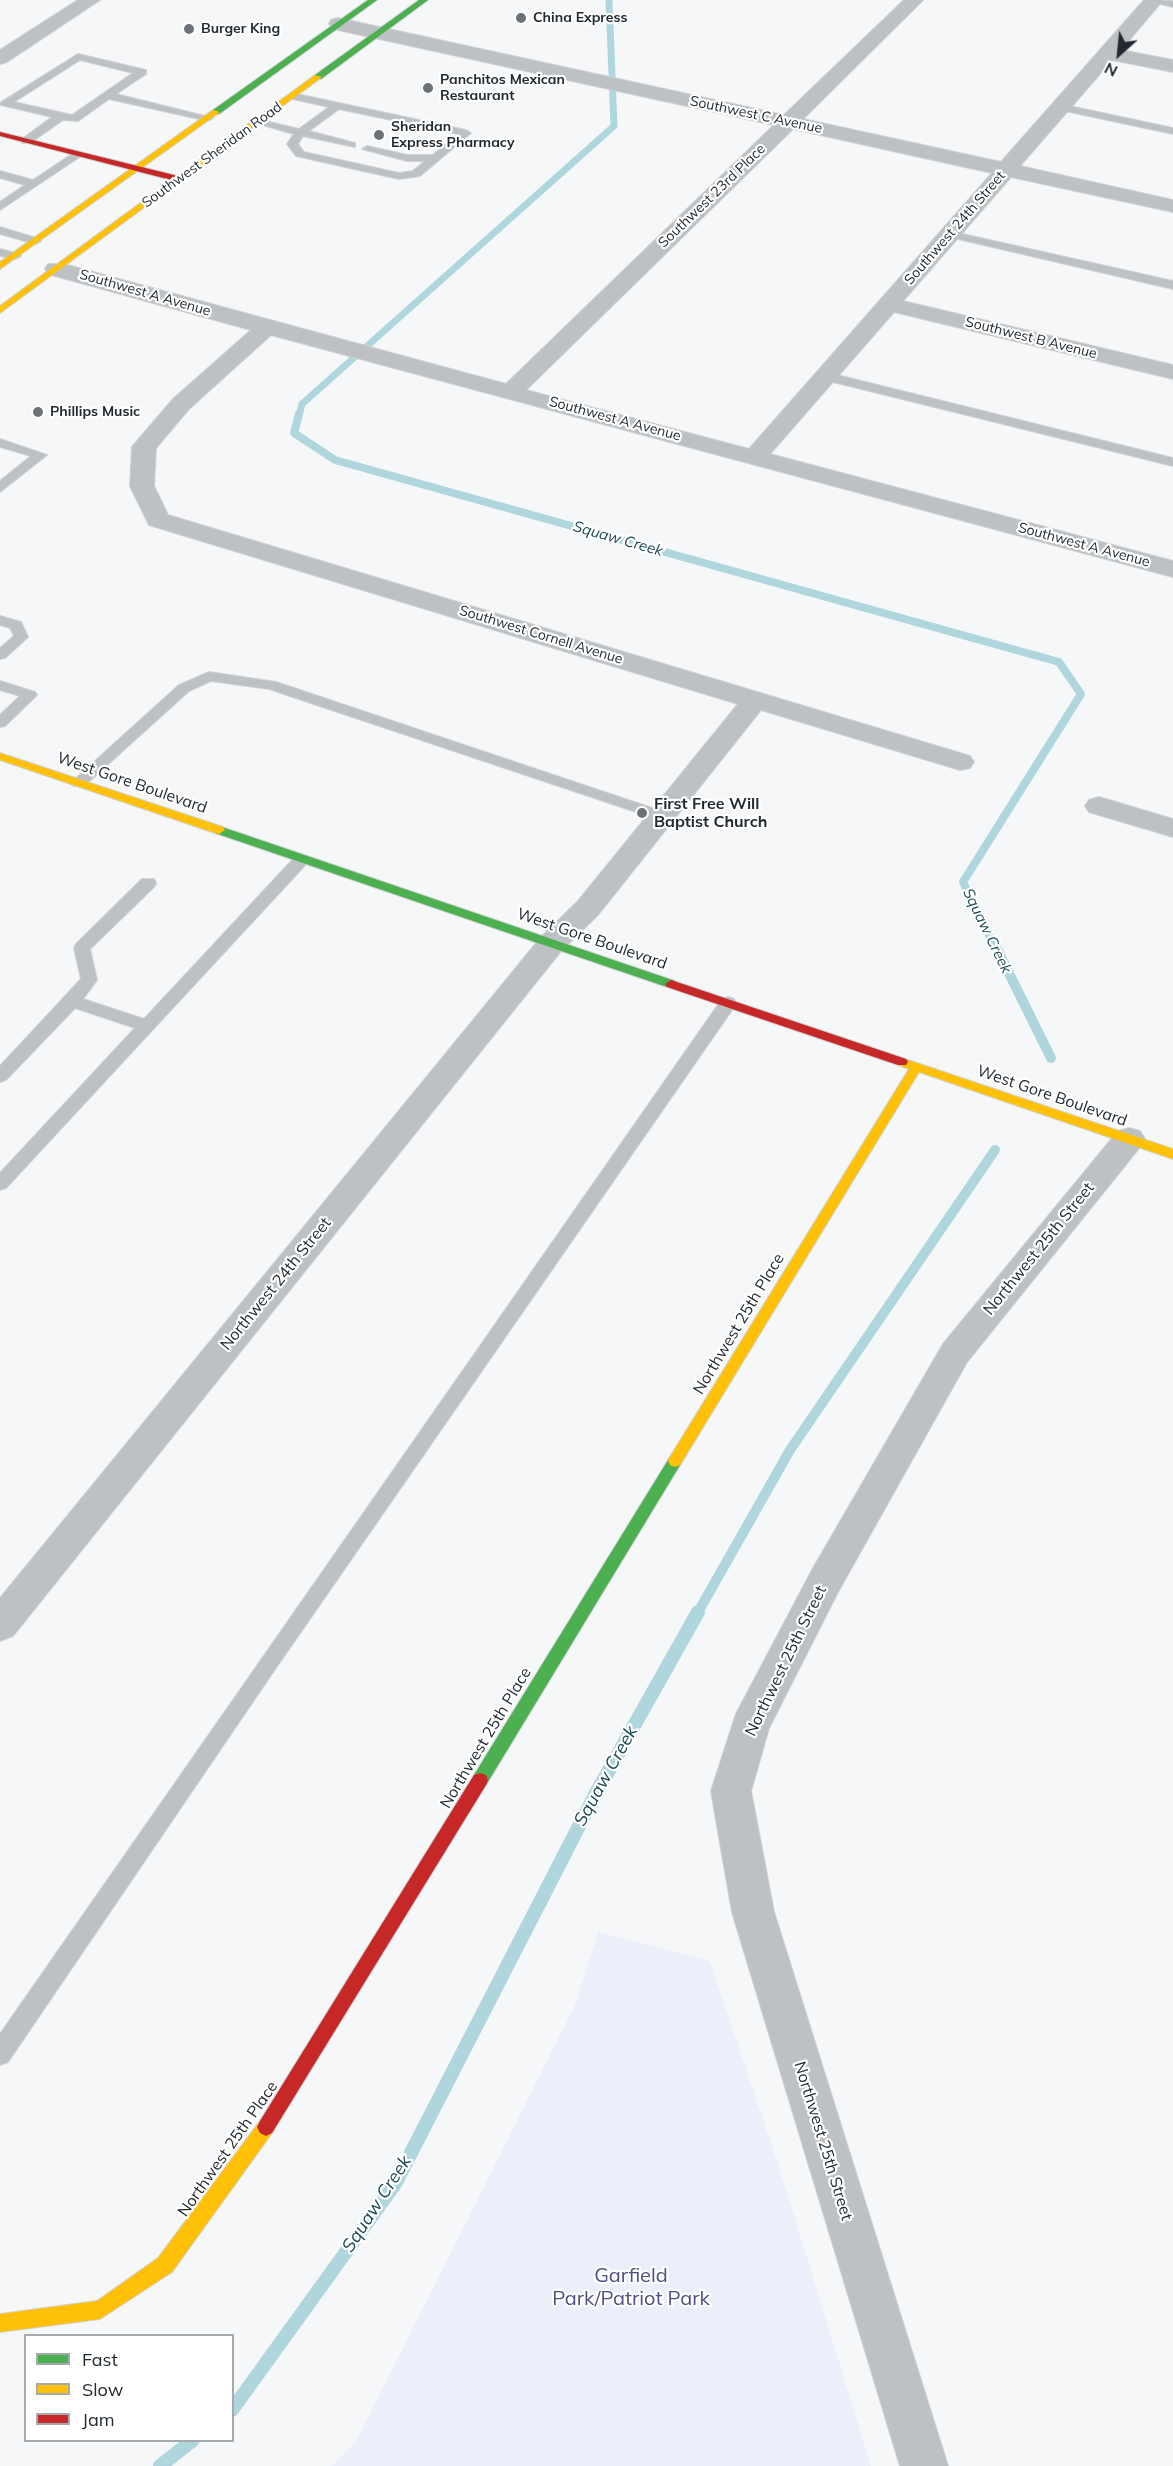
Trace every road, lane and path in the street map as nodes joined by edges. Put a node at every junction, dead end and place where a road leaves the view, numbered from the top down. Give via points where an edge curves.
1 (91, 0) edge
2 (373, 0) edge
3 (424, 0) edge
4 (914, 0) edge
5 (1154, 0) edge
6 (1173, 4) edge
7 (338, 24) junction
8 (379, 33) junction
9 (1108, 53) junction
10 (0, 58) edge
11 (1173, 66) edge
12 (107, 95) junction
13 (292, 96) junction
14 (337, 106) junction
15 (1060, 107) junction
16 (61, 116) junction
17 (208, 118) junction
18 (257, 122) junction
19 (788, 122) junction
20 (1173, 131) edge
21 (300, 133) junction
22 (0, 134) edge
23 (26, 141) junction
24 (351, 145) dead end
25 (367, 149) dead end
26 (79, 154) junction
27 (438, 158) junction
28 (137, 169) junction
29 (1006, 169) junction
30 (0, 174) edge
31 (179, 179) junction
32 (34, 184) junction
33 (1173, 206) edge
34 (0, 207) edge
35 (0, 230) edge
36 (949, 234) junction
37 (35, 241) junction
38 (0, 252) edge
39 (15, 256) junction
40 (0, 266) edge
41 (56, 269) junction
42 (1173, 285) edge
43 (888, 304) junction
44 (0, 310) edge
45 (267, 327) junction
46 (1173, 372) edge
47 (825, 376) junction
48 (511, 392) junction
49 (0, 443) edge
50 (756, 456) junction
51 (1173, 462) edge
52 (2, 483) edge
53 (1173, 568) edge
54 (0, 620) edge
55 (0, 656) edge
56 (0, 685) edge
57 (755, 700) junction
58 (0, 723) edge
59 (0, 756) edge
60 (960, 762) dead end
61 (80, 783) junction
62 (1099, 806) dead end
63 (662, 816) junction
64 (1173, 828) edge
65 (302, 859) junction
66 (148, 884) dead end
67 (552, 943) junction
68 (72, 1001) junction
69 (728, 1003) junction
70 (147, 1026) junction
71 (916, 1067) junction
72 (0, 1076) edge
73 (1129, 1139) junction
74 (1173, 1154) edge
75 (0, 1184) edge
76 (0, 1625) edge
77 (0, 2054) edge
78 (0, 2323) edge
79 (924, 2466) edge

1 - 10 street
2 - 7 main road, Southwest Sheridan Road
3 - 8 main road, Southwest Sheridan Road
4 - 19 street, Southwest 23rd Place
5 - 6 lane
5 - 9 street, Southwest 24th Street
7 - 8 street, Southwest C Avenue
7 - 17 main road, Southwest Sheridan Road
8 - 13 main road, Southwest Sheridan Road
8 - 19 street, Southwest C Avenue
9 - 11 street
9 - 15 street, Southwest 24th Street
12 - 16 lane via 74,119
12 - 16 lane via 142,72 78,57 5,103
12 - 17 lane
13 - 14 lane
13 - 18 main road, Southwest Sheridan Road
14 - 21 lane
14 - 27 lane via 466,133
15 - 20 lane
15 - 29 street, Southwest 24th Street
16 - 23 lane
17 - 28 main road, Southwest Sheridan Road
18 - 21 lane
18 - 31 main road, Southwest Sheridan Road
19 - 29 street, Southwest C Avenue
19 - 48 street, Southwest 23rd Place
21 - 24 lane
21 - 27 lane via 292,144 300,154 399,176 416,174
22 - 23 main road
23 - 26 main road
25 - 27 lane via 407,158
26 - 28 main road
26 - 32 lane
28 - 31 main road
28 - 37 main road, Southwest Sheridan Road
29 - 33 street, Southwest C Avenue
29 - 36 street, Southwest 24th Street
30 - 32 lane
31 - 41 main road, Southwest Sheridan Road
32 - 34 lane
35 - 37 lane
36 - 42 lane
36 - 43 street, Southwest 24th Street
37 - 39 main road, Southwest Sheridan Road
38 - 39 lane
39 - 40 main road, Southwest Sheridan Road
41 - 44 main road, Southwest Sheridan Road
41 - 45 street, Southwest A Avenue
43 - 46 street, Southwest B Avenue
43 - 47 street, Southwest 24th Street
45 - 48 street, Southwest A Avenue
45 - 57 street, Southwest Cornell Avenue via 181,404 144,447 142,486 158,520
47 - 50 street, Southwest 24th Street
47 - 51 lane
48 - 50 street, Southwest A Avenue
49 - 52 lane via 40,455
50 - 53 street, Southwest A Avenue
54 - 55 lane via 16,625 21,637
56 - 58 lane via 30,695
57 - 60 street, Southwest Cornell Avenue
57 - 63 street
59 - 61 main road, West Gore Boulevard
61 - 63 lane via 184,688 209,676 271,685
61 - 65 main road, West Gore Boulevard
62 - 64 street
63 - 67 street via 588,908
65 - 67 main road, West Gore Boulevard
65 - 70 lane
66 - 68 lane via 82,948 89,980
67 - 69 main road, West Gore Boulevard
67 - 76 street, Northwest 24th Street
68 - 70 lane
68 - 72 lane
69 - 71 main road, West Gore Boulevard
69 - 77 lane
70 - 75 lane
71 - 73 main road, West Gore Boulevard
71 - 78 main road, Northwest 25th Place via 273,2118 165,2265 100,2310
73 - 74 main road, West Gore Boulevard
73 - 79 street, Northwest 25th Street via 955,1353 825,1581 750,1726 731,1791 753,1912

